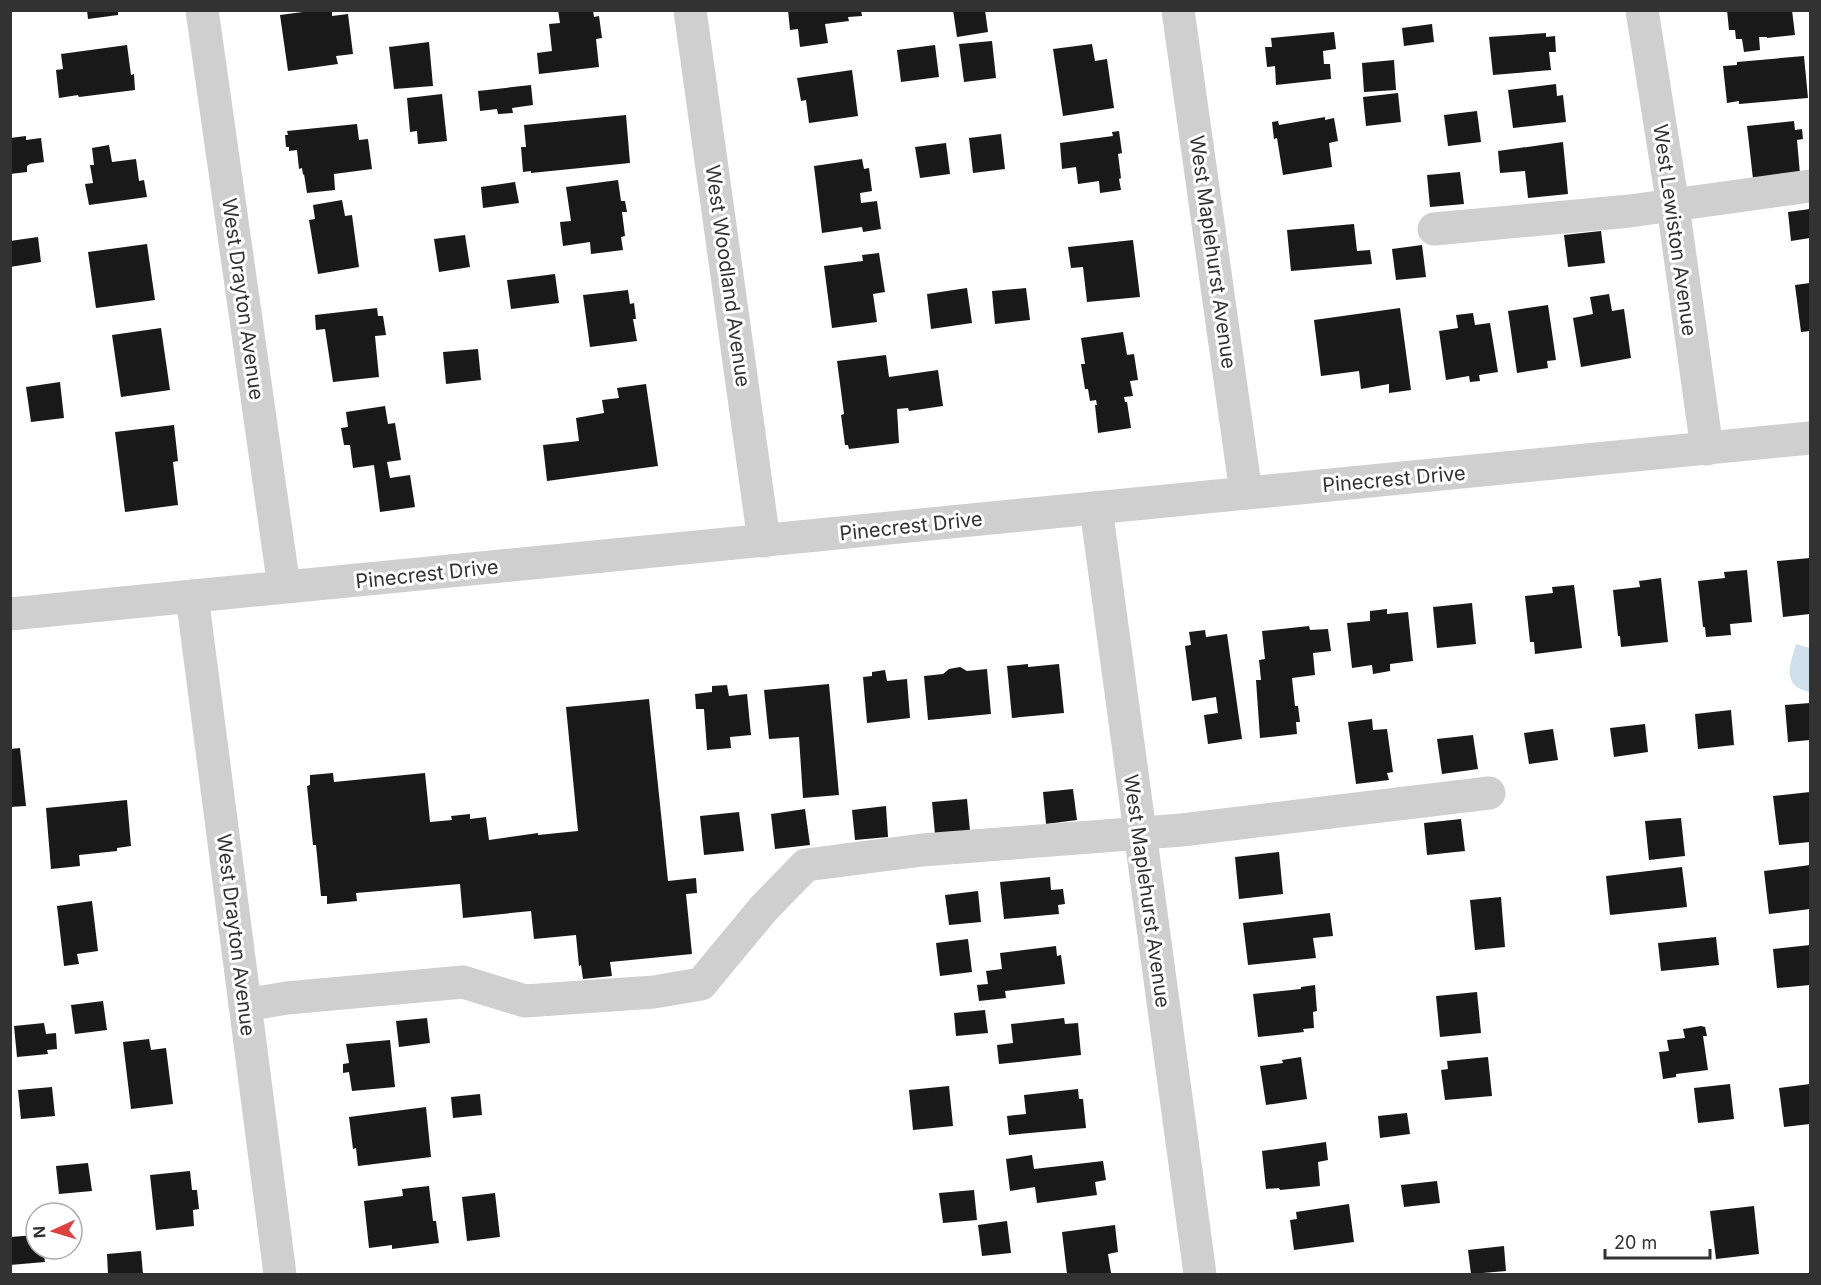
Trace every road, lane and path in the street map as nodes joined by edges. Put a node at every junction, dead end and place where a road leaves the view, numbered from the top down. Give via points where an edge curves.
1 (202, 10) edge
2 (690, 10) edge
3 (1178, 10) edge
4 (1642, 10) edge
5 (1810, 186) edge
6 (1672, 206) junction
7 (1434, 229) dead end
8 (1810, 438) edge
9 (1707, 449) junction
10 (1246, 493) junction
11 (1096, 508) junction
12 (764, 541) junction
13 (284, 587) junction
14 (192, 596) junction
15 (10, 614) edge
16 (1489, 793) dead end
17 (1139, 834) junction
18 (245, 1005) junction
19 (280, 1275) edge
20 (1200, 1275) edge

1 - 13 street, West Drayton Avenue
2 - 12 street, West Woodland Avenue
3 - 10 street, West Maplehurst Avenue
4 - 6 street, West Lewiston Avenue
5 - 6 street
6 - 7 street
6 - 9 street, West Lewiston Avenue
8 - 9 street, Pinecrest Drive
9 - 10 street, Pinecrest Drive
10 - 11 street, Pinecrest Drive
11 - 12 street, Pinecrest Drive
11 - 17 street, West Maplehurst Avenue
12 - 13 street, Pinecrest Drive
13 - 14 street, Pinecrest Drive
14 - 15 street, Pinecrest Drive
14 - 18 street, West Drayton Avenue
16 - 17 street
17 - 18 street via 922,850 806,865 764,908 701,984 654,992 525,1001 464,982
17 - 20 street, West Maplehurst Avenue
18 - 19 street, West Drayton Avenue

